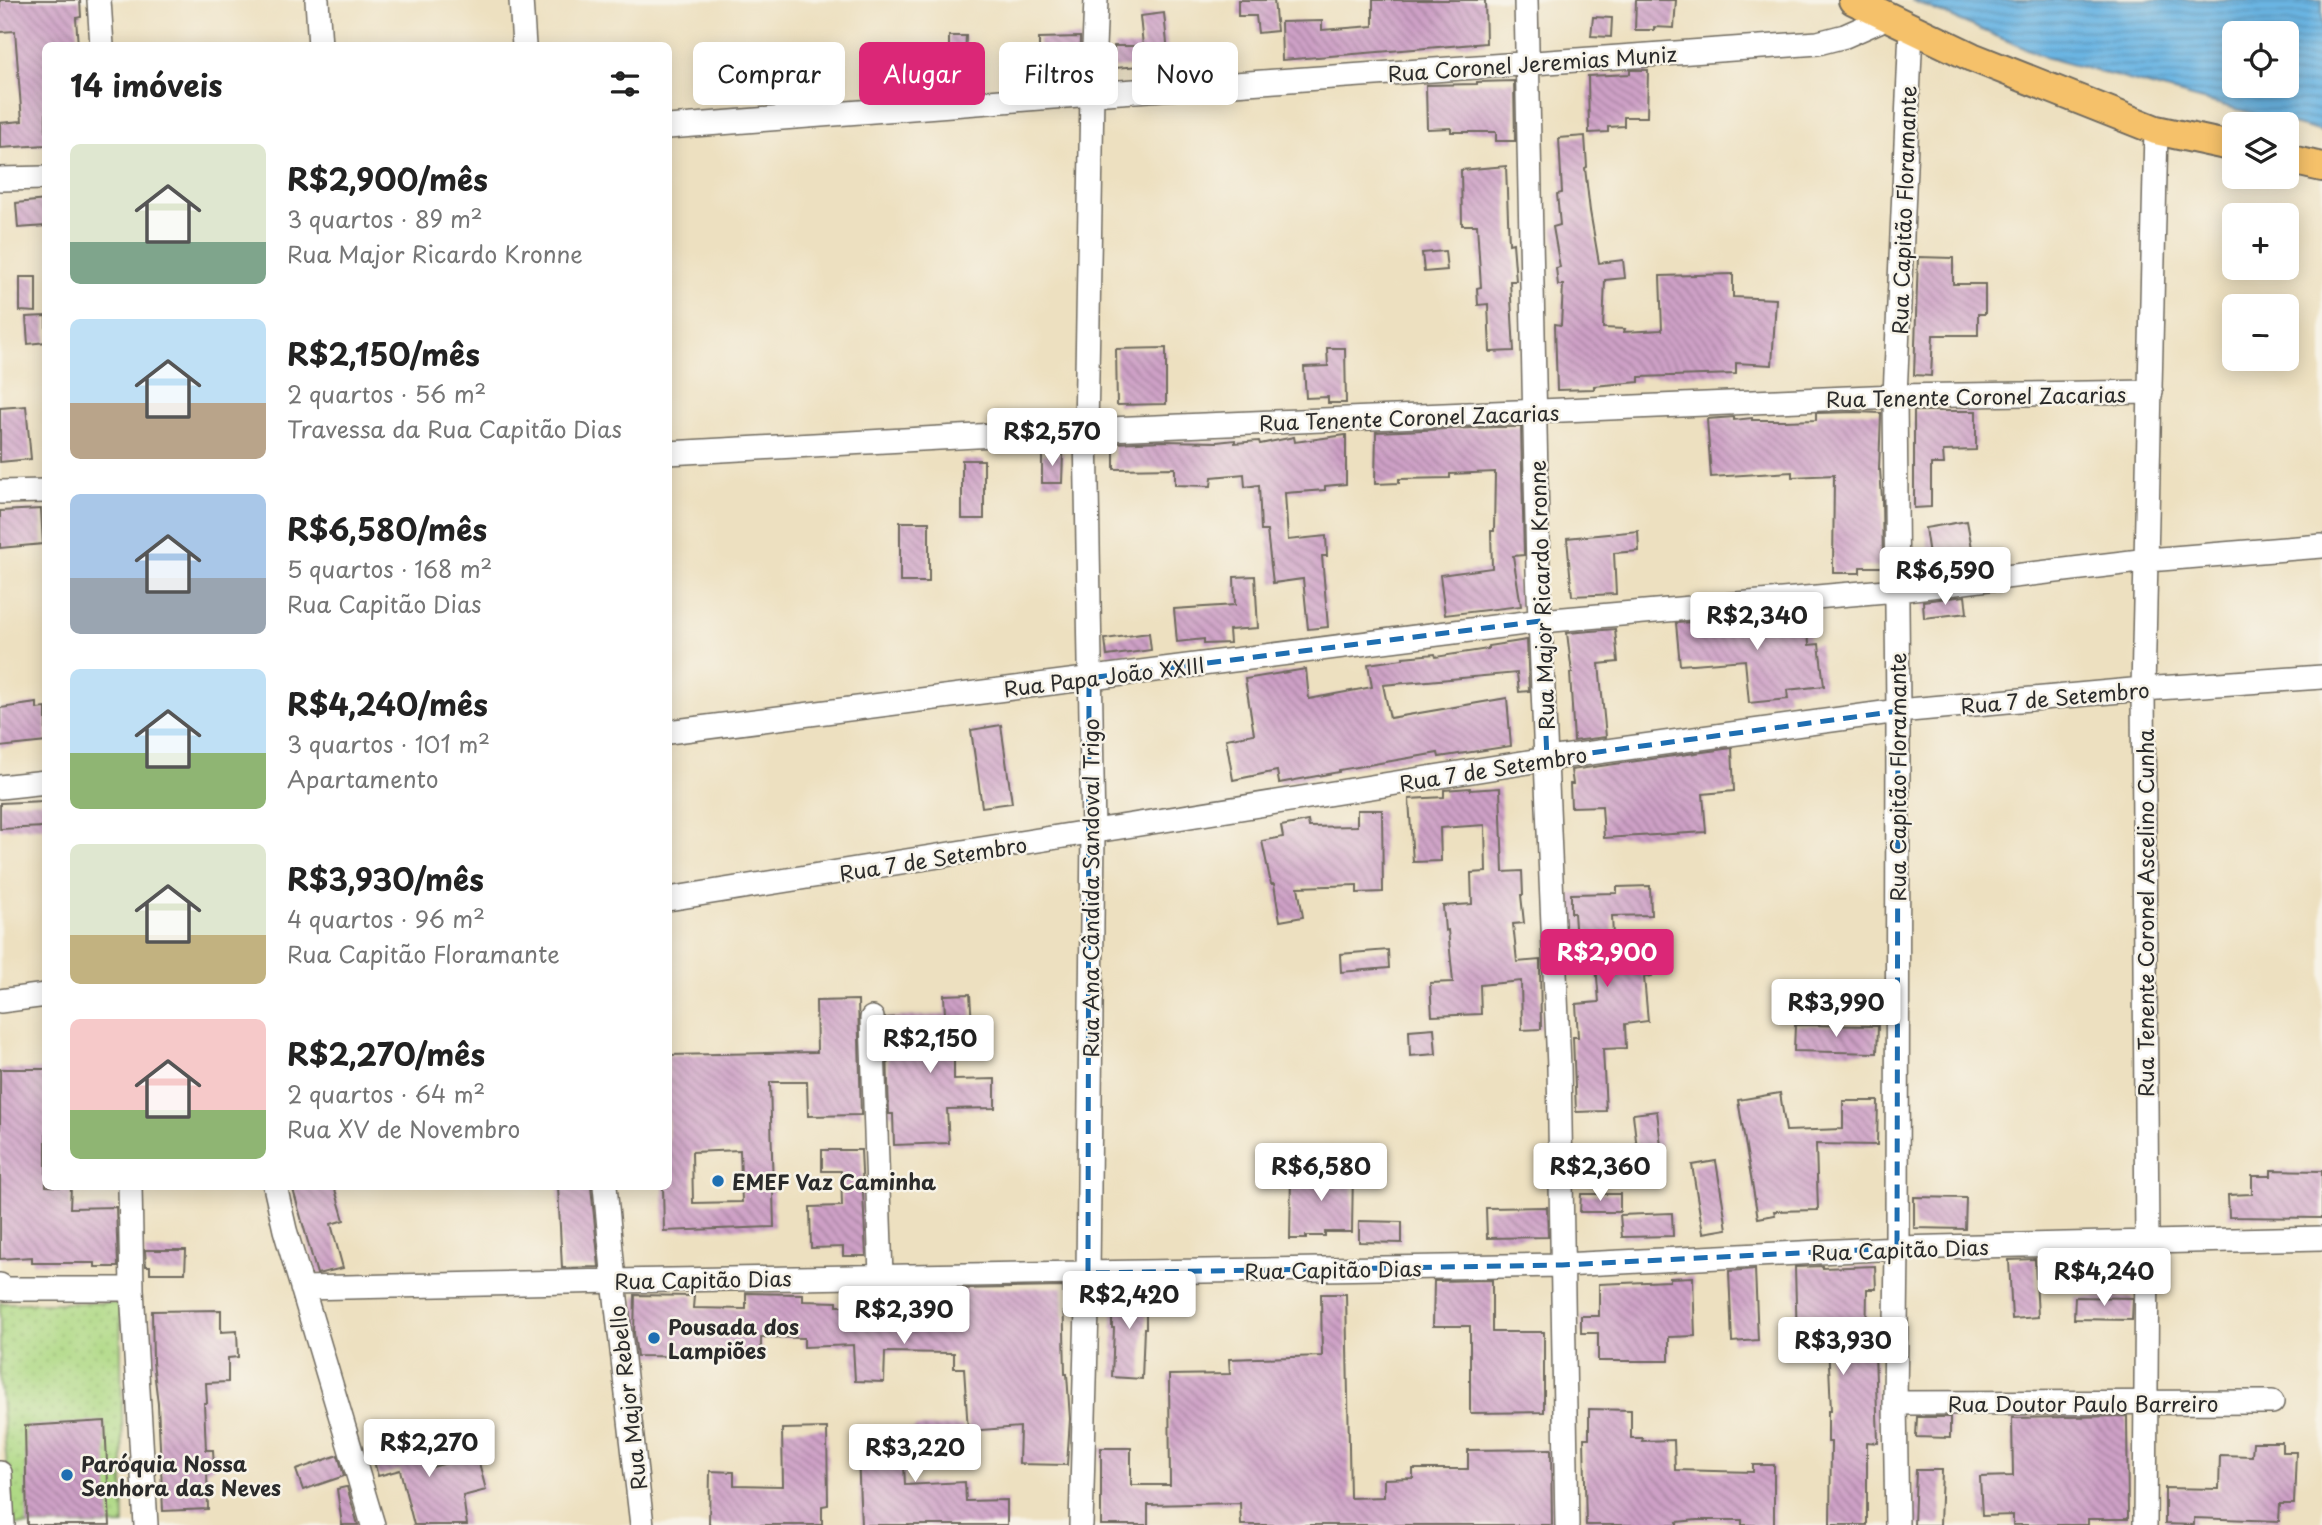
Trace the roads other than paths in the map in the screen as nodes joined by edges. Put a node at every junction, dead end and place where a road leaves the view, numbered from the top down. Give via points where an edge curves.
1 (99, 0) edge
2 (317, 0) edge
3 (521, 0) edge
4 (1096, 0) edge
5 (1526, 0) edge
6 (1853, 0) edge
7 (1900, 23) junction
8 (103, 42) edge
9 (320, 42) edge
10 (524, 42) edge
11 (1094, 42) edge
12 (1526, 63) junction
13 (1118, 92) edge
14 (999, 101) edge
15 (1092, 105) edge
16 (672, 127) edge
17 (2156, 130) junction
18 (2222, 144) edge
19 (2299, 162) edge
20 (2322, 167) edge
21 (42, 178) edge
22 (0, 179) edge
23 (2151, 392) junction
24 (1895, 396) junction
25 (1535, 413) junction
26 (1086, 430) junction
27 (672, 453) edge
28 (42, 491) edge
29 (0, 492) edge
30 (2322, 546) edge
31 (2148, 560) junction
32 (1897, 590) junction
33 (1541, 621) junction
34 (2322, 677) edge
35 (1089, 678) junction
36 (2143, 689) junction
37 (1898, 710) junction
38 (672, 731) edge
39 (1546, 759) junction
40 (42, 782) edge
41 (0, 787) edge
42 (1093, 832) junction
43 (672, 899) edge
44 (42, 996) edge
45 (0, 1001) edge
46 (872, 1018) dead end
47 (130, 1190) edge
48 (276, 1190) edge
49 (605, 1190) edge
50 (2322, 1238) edge
51 (2147, 1242) junction
52 (1897, 1248) junction
53 (1562, 1265) junction
54 (1088, 1273) junction
55 (881, 1276) junction
56 (614, 1281) junction
57 (302, 1288) junction
58 (2, 1289) edge
59 (132, 1289) junction
60 (2146, 1402) junction
61 (2272, 1402) dead end
62 (1895, 1404) junction
63 (0, 1473) edge
64 (3, 1525) edge
65 (146, 1525) edge
66 (373, 1525) edge
67 (642, 1525) edge
68 (1081, 1525) edge
69 (1567, 1525) edge
70 (1897, 1525) edge
71 (2146, 1525) edge

1 - 8 street
2 - 9 street
3 - 10 street
4 - 11 street, Rua Ana Cândida Sandoval Trigo
5 - 12 street, Rua Major Ricardo Kronne
6 - 7 main road
7 - 12 street, Rua Coronel Jeremias Muniz via 1818,43
7 - 17 main road via 1972,57
7 - 24 street, Rua Capitão Floramante
12 - 13 street, Rua Coronel Jeremias Muniz
12 - 25 street, Rua Major Ricardo Kronne
14 - 16 street, Rua Coronel Jeremias Muniz
15 - 26 street, Rua Ana Cândida Sandoval Trigo
17 - 18 main road
17 - 23 street, Rua Tenente Coronel Ascelino Cunha
19 - 20 main road
21 - 22 street
23 - 24 street, Rua Tenente Coronel Zacarias
23 - 31 street, Rua Tenente Coronel Ascelino Cunha
24 - 25 street, Rua Tenente Coronel Zacarias
24 - 32 street, Rua Capitão Floramante
25 - 26 street, Rua Tenente Coronel Zacarias
25 - 33 street, Rua Major Ricardo Kronne
26 - 27 street, Rua Tenente Coronel Zacarias
26 - 35 street, Rua Ana Cândida Sandoval Trigo
28 - 29 street
30 - 31 street, Rua Papa João XXIII
31 - 32 street, Rua Papa João XXIII
31 - 36 street, Rua Tenente Coronel Ascelino Cunha
32 - 33 street, Rua Papa João XXIII
32 - 37 street, Rua Capitão Floramante
33 - 35 street, Rua Papa João XXIII
33 - 39 street, Rua Major Ricardo Kronne
34 - 36 street, Rua 7 de Setembro
35 - 38 street, Rua Papa João XXIII
35 - 42 street, Rua Ana Cândida Sandoval Trigo
36 - 37 street, Rua 7 de Setembro
36 - 51 street, Rua Tenente Coronel Ascelino Cunha
37 - 39 street, Rua 7 de Setembro
37 - 52 street, Rua Capitão Floramante
39 - 42 street, Rua 7 de Setembro
39 - 53 street, Rua Major Ricardo Kronne
40 - 41 street
42 - 43 street, Rua 7 de Setembro
42 - 54 street, Rua Ana Cândida Sandoval Trigo
44 - 45 street
46 - 55 street
47 - 59 street
48 - 57 street
49 - 56 street, Rua Major Rebello
50 - 51 street, Rua Capitão Dias
51 - 52 street, Rua Capitão Dias
51 - 60 street, Rua Tenente Coronel Ascelino Cunha
52 - 53 street, Rua Capitão Dias
52 - 62 street, Rua Capitão Floramante
53 - 54 street, Rua Capitão Dias
53 - 69 street, Rua Major Ricardo Kronne
54 - 55 street, Rua Capitão Dias
54 - 68 street, Rua Ana Cândida Sandoval Trigo
55 - 56 street, Rua Capitão Dias
56 - 57 street, Rua Capitão Dias
56 - 67 street, Rua Major Rebello
57 - 66 street
58 - 59 street
59 - 65 street
60 - 61 street, Rua Doutor Paulo Barreiro
60 - 62 street, Rua Doutor Paulo Barreiro
60 - 71 street, Rua Tenente Coronel Ascelino Cunha
62 - 70 street, Rua Capitão Floramante
63 - 64 street

